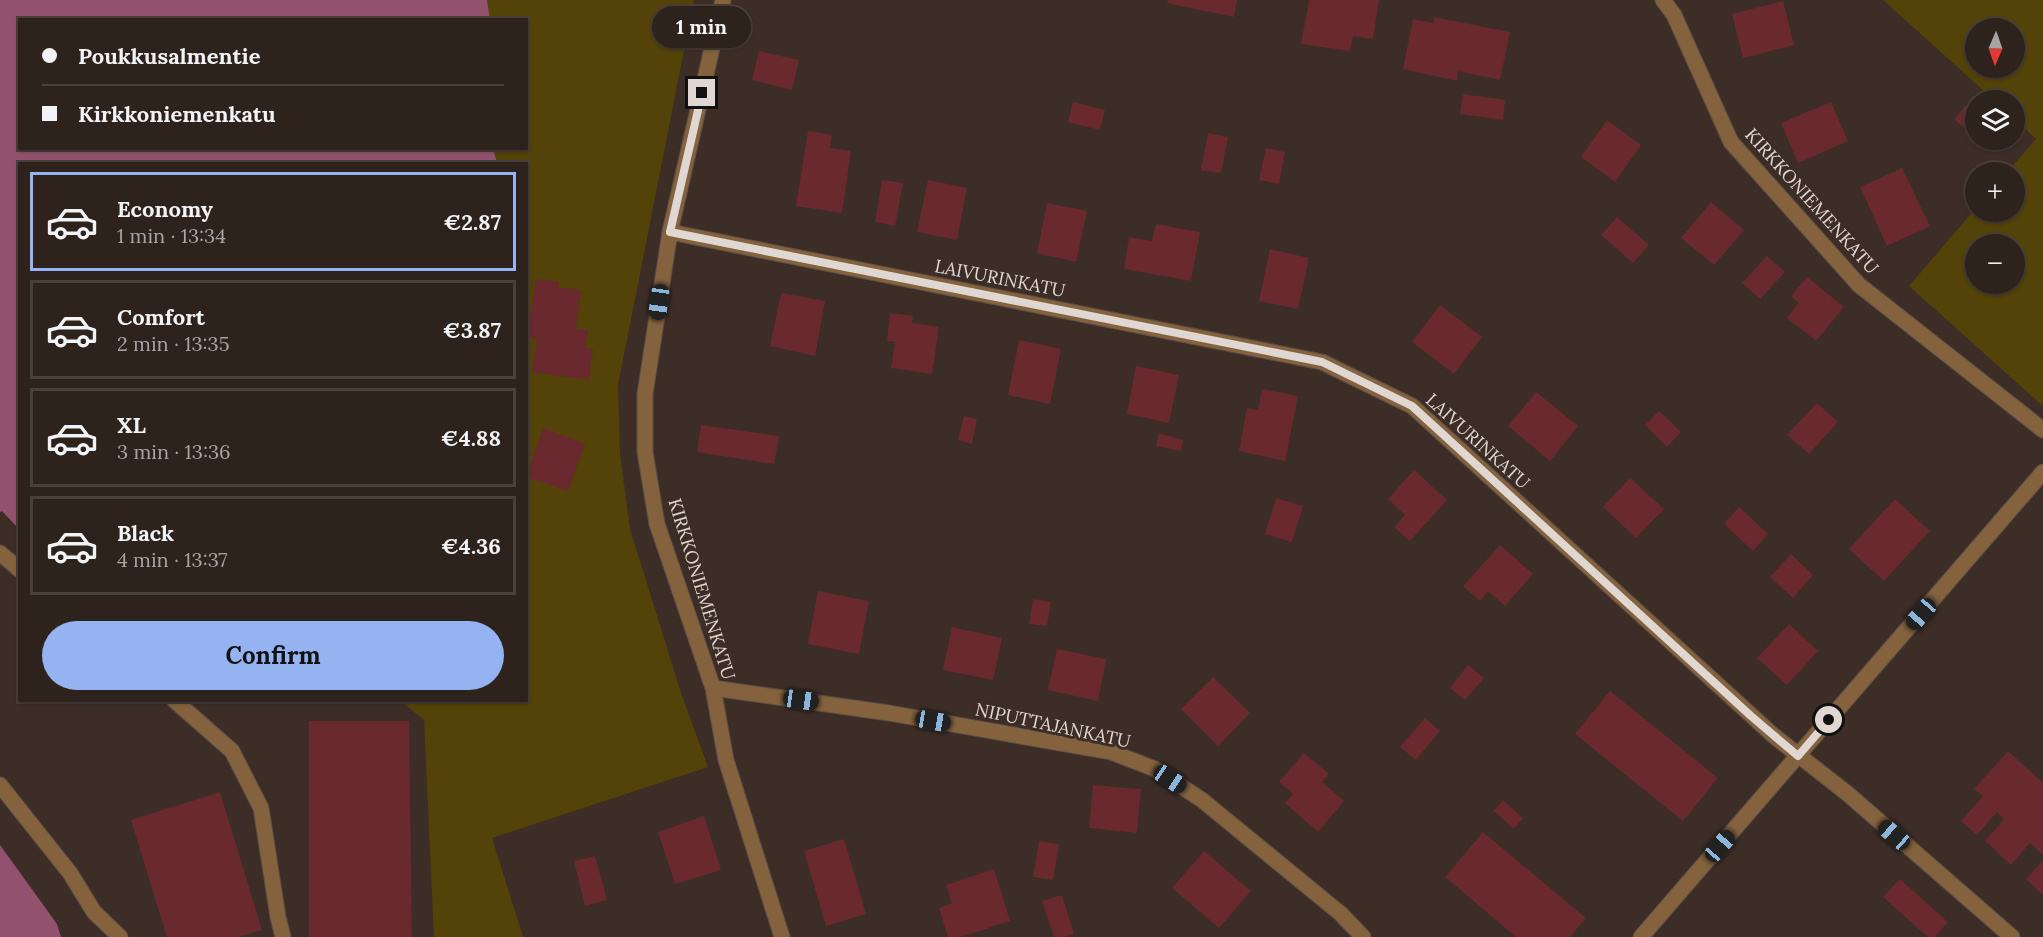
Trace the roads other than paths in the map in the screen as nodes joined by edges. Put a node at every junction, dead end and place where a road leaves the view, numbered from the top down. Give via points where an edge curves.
1 (723, 0) edge
2 (1663, 0) edge
3 (670, 232) junction
4 (2043, 430) edge
5 (2043, 472) edge
6 (0, 553) edge
7 (18, 568) edge
8 (713, 688) junction
9 (176, 702) edge
10 (1798, 756) junction
11 (0, 785) edge
12 (120, 937) edge
13 (283, 937) edge
14 (782, 937) edge
15 (1363, 937) edge
16 (1641, 937) edge
17 (2012, 937) edge

1 - 3 street, KIRKKONIEMENKATU
2 - 4 street, KIRKKONIEMENKATU via 1674,15 1731,142 1859,285
3 - 8 street, KIRKKONIEMENKATU via 645,394 645,452 657,524
3 - 10 street, LAIVURINKATU via 1322,362 1412,406
5 - 10 street
6 - 7 street
8 - 14 street, KIRKKONIEMENKATU via 726,760
8 - 15 street, NIPUTTAJANKATU via 889,713 1111,752 1155,769 1202,800 1341,914
9 - 13 street via 232,751 261,808
10 - 16 street
10 - 17 street, LAIVURINKATU
11 - 12 street via 70,873 94,912

